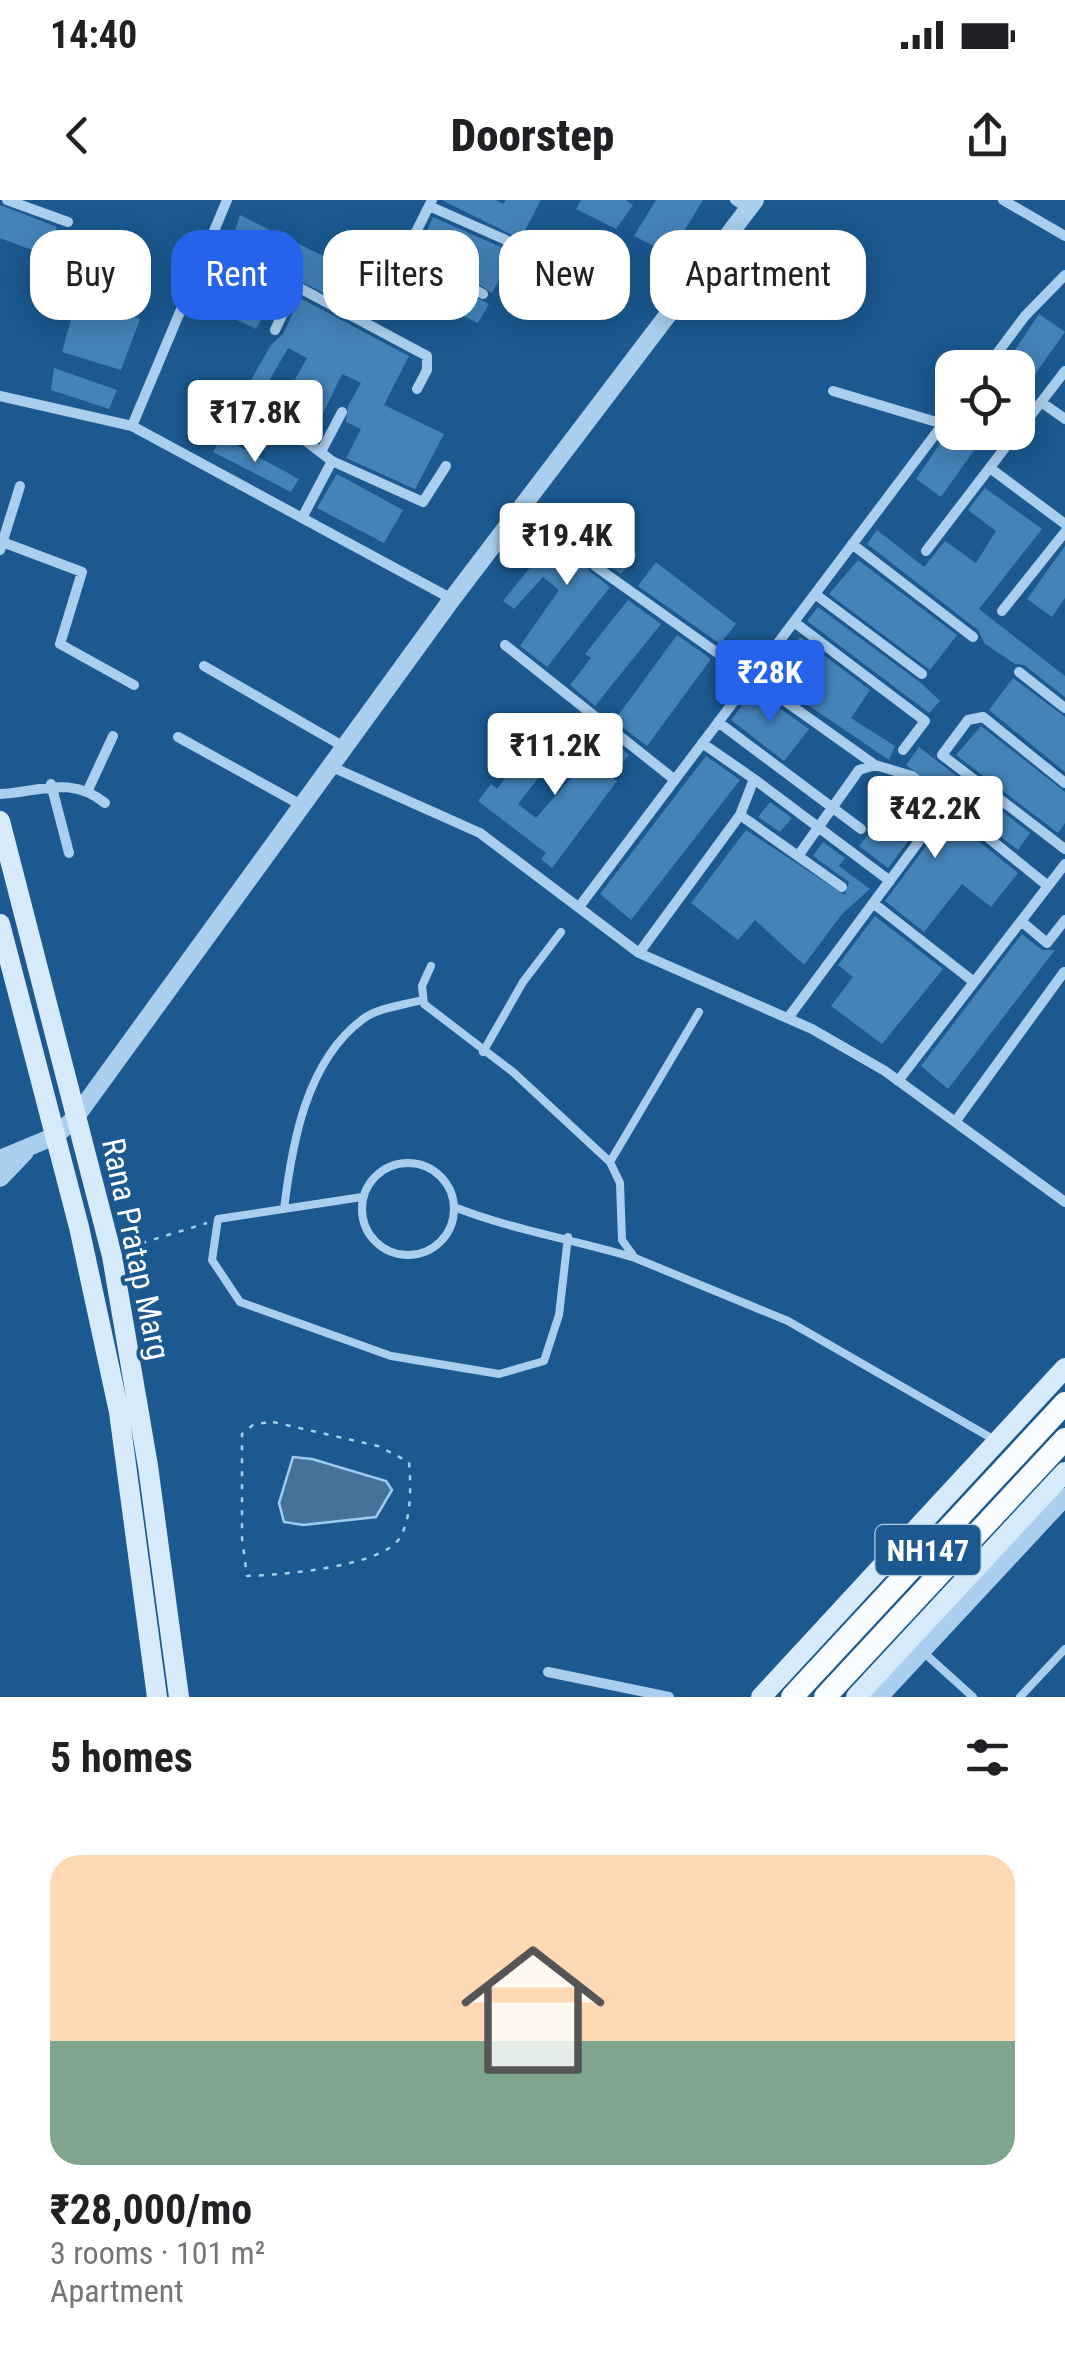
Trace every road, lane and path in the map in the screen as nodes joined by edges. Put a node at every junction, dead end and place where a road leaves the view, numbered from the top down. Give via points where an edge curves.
1 (7, 200) edge
2 (227, 200) edge
3 (1003, 200) edge
4 (431, 203) edge
5 (746, 203) edge
6 (68, 222) dead end
7 (214, 230) edge
8 (1065, 236) edge
9 (499, 237) edge
10 (1065, 274) edge
11 (303, 290) edge
12 (483, 294) dead end
13 (176, 320) edge
14 (280, 320) edge
15 (275, 330) dead end
16 (1000, 350) edge
17 (1065, 370) edge
18 (286, 389) dead end
19 (417, 389) dead end
20 (834, 391) dead end
21 (0, 396) edge
22 (1041, 402) junction
23 (1035, 409) edge
24 (342, 412) dead end
25 (1065, 419) edge
26 (935, 422) edge
27 (132, 426) junction
28 (935, 435) edge
29 (322, 450) junction
30 (1003, 450) edge
31 (332, 461) junction
32 (446, 466) dead end
33 (990, 468) junction
34 (20, 486) dead end
35 (302, 518) junction
36 (1065, 524) edge
37 (1065, 532) edge
38 (852, 544) junction
39 (2, 547) edge
40 (926, 552) dead end
41 (595, 566) dead end
42 (815, 594) junction
43 (452, 600) junction
44 (1002, 610) dead end
45 (794, 622) junction
46 (973, 637) dead end
47 (505, 645) dead end
48 (204, 666) dead end
49 (1019, 672) dead end
50 (922, 674) dead end
51 (751, 679) junction
52 (134, 685) dead end
53 (1065, 708) edge
54 (718, 722) junction
55 (113, 736) dead end
56 (178, 737) dead end
57 (702, 743) junction
58 (346, 748) junction
59 (903, 750) dead end
60 (875, 765) junction
61 (332, 767) junction
62 (675, 780) junction
63 (754, 780) junction
64 (1065, 783) edge
65 (51, 784) junction
66 (88, 790) junction
67 (0, 794) edge
68 (105, 804) dead end
69 (304, 807) junction
70 (832, 808) junction
71 (740, 815) junction
72 (817, 828) junction
73 (860, 829) dead end
74 (928, 829) dead end
75 (2, 836) edge
76 (1065, 849) edge
77 (69, 853) dead end
78 (798, 856) junction
79 (1065, 864) edge
80 (890, 881) junction
81 (1048, 886) junction
82 (842, 887) dead end
83 (873, 903) junction
84 (578, 907) junction
85 (1065, 920) edge
86 (1021, 921) junction
87 (0, 924) edge
88 (561, 932) dead end
89 (639, 952) junction
90 (431, 966) dead end
91 (1064, 972) edge
92 (974, 982) junction
93 (422, 1000) junction
94 (699, 1012) dead end
95 (788, 1018) junction
96 (483, 1052) junction
97 (898, 1081) junction
98 (76, 1118) junction
99 (956, 1122) junction
100 (55, 1136) junction
101 (25, 1152) junction
102 (0, 1159) edge
103 (610, 1162) junction
104 (0, 1178) edge
105 (362, 1197) junction
106 (1065, 1202) edge
107 (454, 1207) junction
108 (284, 1209) junction
109 (218, 1220) junction
110 (568, 1238) junction
111 (112, 1258) junction
112 (635, 1258) junction
113 (87, 1265) junction
114 (1065, 1368) edge
115 (1065, 1403) edge
116 (1065, 1438) edge
117 (997, 1442) junction
118 (403, 1457) joint
119 (148, 1466) junction
120 (126, 1468) junction
121 (1065, 1472) edge
122 (1063, 1502) edge
123 (1065, 1649) edge
124 (922, 1651) junction
125 (548, 1672) dead end
126 (661, 1696) edge
127 (157, 1697) edge
128 (179, 1697) edge
129 (761, 1697) edge
130 (792, 1697) edge
131 (825, 1697) edge
132 (856, 1697) edge
133 (879, 1697) edge
134 (973, 1697) edge
135 (1020, 1697) edge

1 - 6 street
2 - 7 street
3 - 8 street
4 - 9 street
4 - 12 street via 411,254
5 - 43 street
10 - 16 street
11 - 19 street via 427,356
13 - 27 street
14 - 15 street
17 - 22 street
18 - 29 street via 274,417
20 - 26 street
21 - 27 street
22 - 23 street
22 - 25 street
24 - 29 street
27 - 35 street
28 - 38 street
29 - 31 street
30 - 33 street
31 - 32 street via 423,502
31 - 35 street
33 - 36 street
33 - 40 street
34 - 39 street
35 - 43 street
37 - 44 street
38 - 42 street
38 - 46 street
39 - 52 street via 82,572 60,644
41 - 51 street
42 - 45 street
42 - 50 street
43 - 58 street
45 - 51 street
45 - 59 street via 925,722
47 - 62 street
48 - 58 street
49 - 53 street
51 - 54 street
51 - 60 street
54 - 57 street
54 - 70 street
55 - 66 street
56 - 69 street
57 - 62 street
57 - 63 street
58 - 61 street
60 - 70 street via 859,770
60 - 81 street via 912,776
61 - 69 street
61 - 84 street via 480,833
62 - 84 street
63 - 71 street
63 - 72 street
64 - 76 street via 983,717 968,720 942,755
65 - 66 street
65 - 67 street
65 - 77 street
66 - 68 street
69 - 98 street
70 - 72 street
70 - 73 street
71 - 78 street
71 - 89 street
72 - 78 street
72 - 80 street
74 - 80 street
75 - 98 main road, Rana Pratap Marg
78 - 82 street
79 - 81 street
80 - 83 street
81 - 86 street
83 - 92 street
83 - 95 street
84 - 89 street
85 - 86 street via 1046,944
86 - 92 street
87 - 100 main road, Rana Pratap Marg
88 - 96 lane
89 - 95 street
90 - 93 lane
91 - 99 street
92 - 97 street
93 - 96 lane
93 - 108 lane via 365,1017 336,1045 309,1094
94 - 103 lane
95 - 97 street
96 - 103 lane via 573,1123
97 - 99 street
98 - 100 street
98 - 111 main road, Rana Pratap Marg
99 - 106 street
100 - 101 street
100 - 113 main road, Rana Pratap Marg
101 - 102 street
101 - 104 street
103 - 112 lane via 620,1183 622,1240
105 - 107 lane via 376,1174 414,1162 433,1170
105 - 107 lane via 364,1224 384,1248 406,1255 443,1240
105 - 108 lane
107 - 110 lane via 502,1226
108 - 109 lane
109 - 110 lane via 212,1260 240,1302 391,1356 499,1374 544,1361 559,1315
109 - 111 path
110 - 112 lane
111 - 113 main road
111 - 119 main road, Rana Pratap Marg
112 - 117 lane via 788,1320
113 - 120 main road, Rana Pratap Marg
114 - 117 main road
115 - 130 highway, NH147
116 - 131 highway, NH147
117 - 129 main road
118 - 118 path via 316,1430 254,1424 242,1434 240,1451 248,1576 384,1552 398,1540 407,1514 411,1484
119 - 120 main road
119 - 128 main road, Rana Pratap Marg
120 - 127 main road, Rana Pratap Marg
121 - 132 main road
122 - 124 street
123 - 135 lane
124 - 133 street
124 - 134 lane
125 - 126 street

